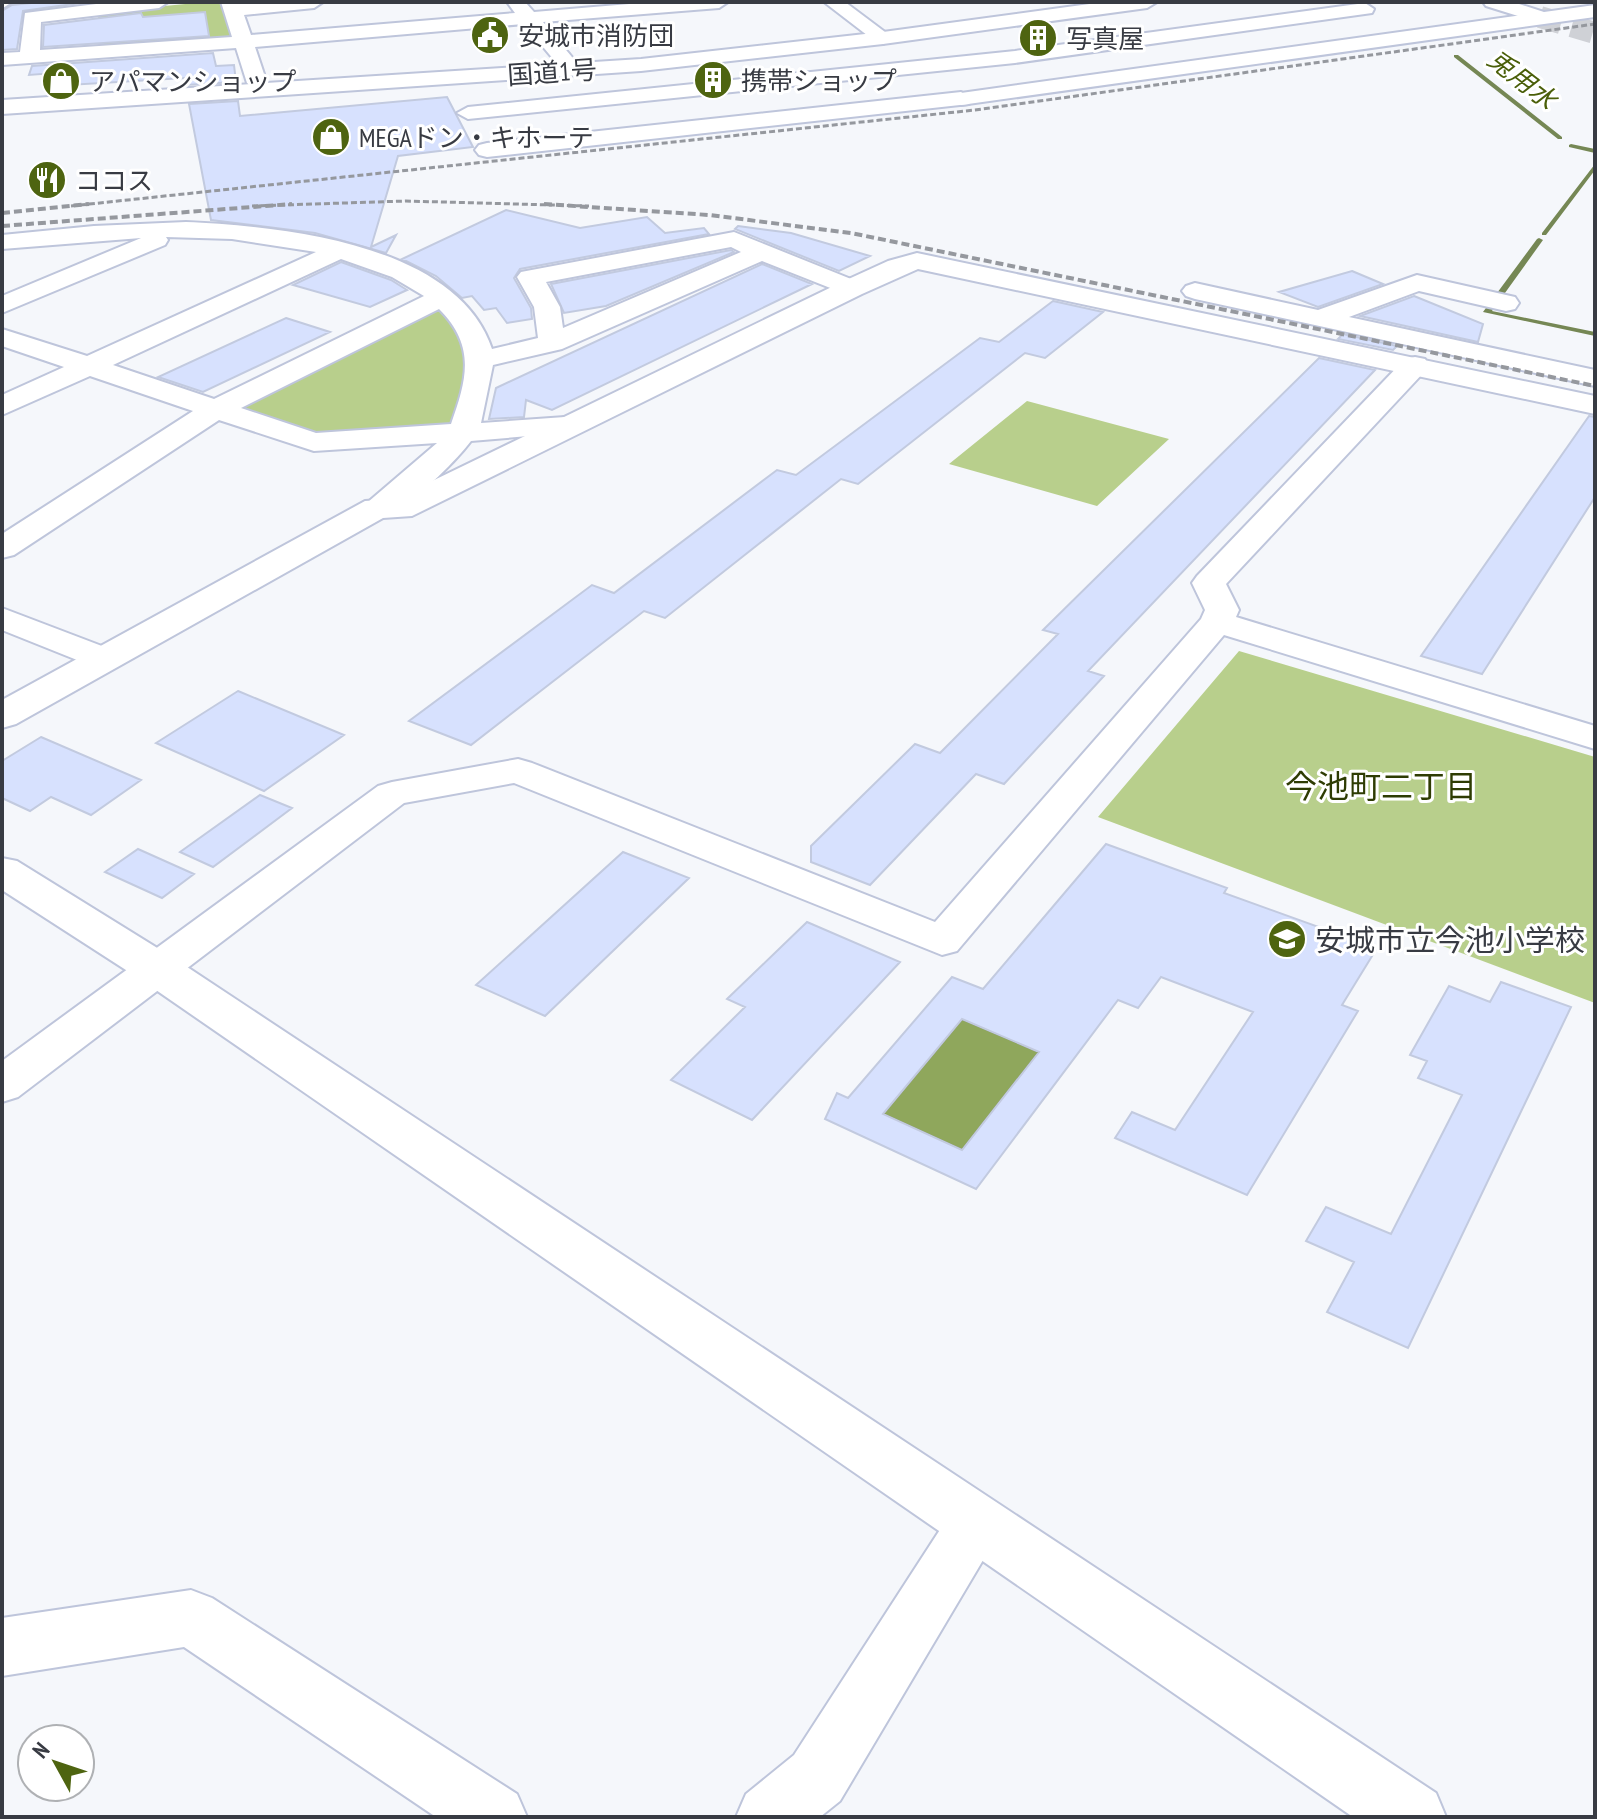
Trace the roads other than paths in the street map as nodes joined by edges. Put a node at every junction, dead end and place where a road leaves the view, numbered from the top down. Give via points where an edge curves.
1 (159, 2) edge
2 (314, 2) edge
3 (719, 2) edge
4 (833, 2) edge
5 (1073, 2) edge
6 (1147, 2) edge
7 (1493, 2) edge
8 (180, 4) edge
9 (232, 6) edge
10 (520, 10) edge
11 (1538, 10) edge
12 (1370, 11) edge
13 (1595, 11) edge
14 (1571, 14) junction
15 (91, 23) edge
16 (878, 34) junction
17 (1425, 35) junction
18 (241, 42) junction
19 (30, 57) junction
20 (2, 59) edge
21 (566, 62) junction
22 (450, 80) junction
23 (257, 83) junction
24 (2, 99) edge
25 (961, 99) joint
26 (2, 107) edge
27 (468, 113) junction
28 (487, 150) joint
29 (183, 229) junction
30 (2, 242) edge
31 (342, 249) junction
32 (762, 252) junction
33 (852, 288) junction
34 (1195, 291) dead end
35 (442, 297) junction
36 (1506, 303) dead end
37 (2, 305) edge
38 (1318, 319) junction
39 (2, 337) edge
40 (552, 343) junction
41 (483, 359) junction
42 (1415, 365) junction
43 (88, 366) junction
44 (1595, 378) edge
45 (1595, 405) edge
46 (2, 406) edge
47 (216, 409) junction
48 (565, 426) junction
49 (462, 433) junction
50 (377, 508) junction
51 (2, 548) edge
52 (2, 618) edge
53 (1217, 622) junction
54 (102, 659) junction
55 (2, 716) edge
56 (1595, 738) edge
57 (2, 871) edge
58 (159, 970) junction
59 (2, 1085) edge
60 (976, 1523) junction
61 (2, 1647) edge
62 (494, 1817) edge
63 (769, 1817) edge
64 (1412, 1817) edge

1 - 15 street
2 - 9 street
3 - 10 street
4 - 16 street
5 - 16 main road, 国道1号
6 - 16 main road, 国道1号
7 - 11 main road
8 - 15 street
9 - 18 street
10 - 18 street
10 - 21 street
11 - 14 main road
12 - 17 street
12 - 27 street via 1015,57
13 - 14 street
14 - 17 street
15 - 18 street
15 - 19 street
15 - 19 street via 32,17
16 - 21 main road, 国道1号
16 - 22 main road, 国道1号 via 641,65
17 - 25 street
18 - 23 street
19 - 20 street
21 - 23 main road, 国道1号
22 - 26 main road, 国道1号
22 - 27 street
23 - 24 main road, 国道1号
25 - 28 main road
27 - 28 street
29 - 30 street
29 - 31 street via 263,234
29 - 37 street
31 - 35 street via 401,271
31 - 43 street
32 - 33 street
32 - 40 street
32 - 40 street via 734,239 530,277 547,307
33 - 42 main road via 917,261
33 - 48 main road
34 - 38 street
35 - 41 street via 468,324
35 - 47 street
36 - 38 street via 1417,283
38 - 44 street
39 - 43 street
40 - 41 street
41 - 49 street
42 - 45 main road
42 - 53 street via 1209,583 1222,610
43 - 46 street
43 - 47 street
47 - 49 street via 314,442
47 - 51 street
48 - 49 street
48 - 50 main road via 400,509
49 - 50 street via 396,497
50 - 54 main road
52 - 54 street
53 - 56 street
53 - 58 street via 942,941 518,771 392,794
54 - 55 main road
57 - 58 main road
58 - 59 street
58 - 60 main road
60 - 63 street via 817,1778
60 - 64 main road
61 - 62 street via 191,1618

